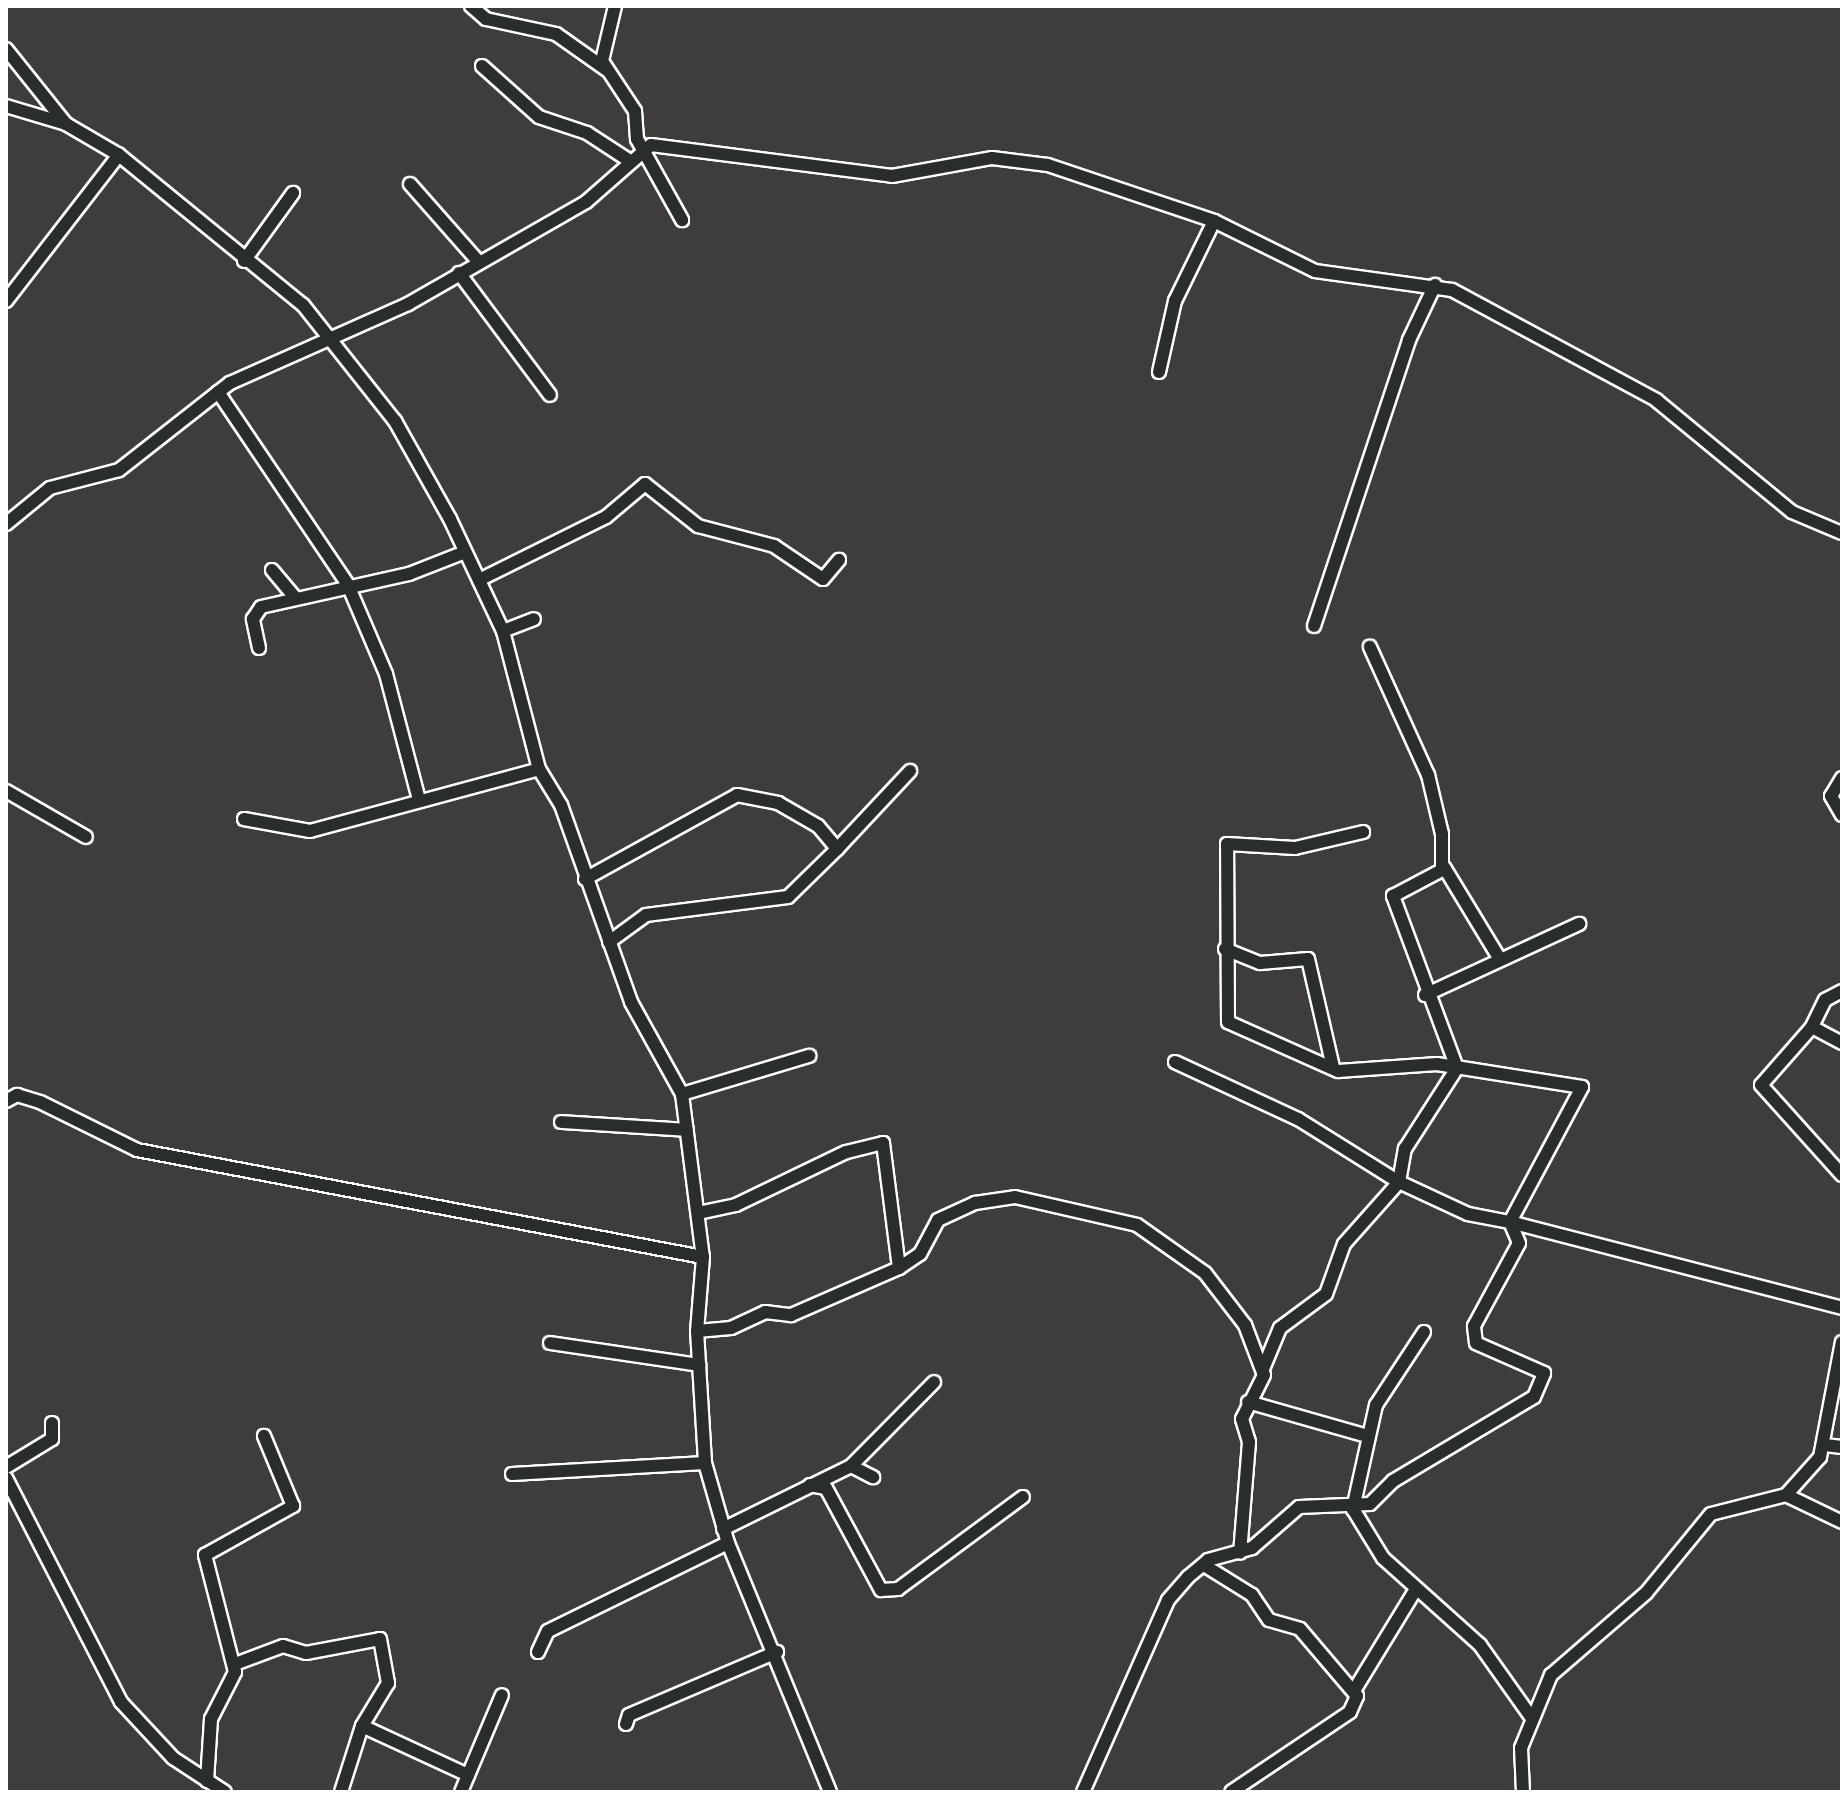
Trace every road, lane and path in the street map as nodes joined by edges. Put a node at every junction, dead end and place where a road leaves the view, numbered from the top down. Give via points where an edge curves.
1 (471, 6) edge
2 (615, 6) edge
3 (6, 49) edge
4 (482, 66) dead end
5 (607, 70) junction
6 (6, 106) edge
7 (66, 124) junction
8 (645, 150) junction
9 (119, 155) junction
10 (630, 161) junction
11 (410, 184) dead end
12 (293, 193) dead end
13 (682, 220) dead end
14 (1214, 221) junction
15 (244, 261) junction
16 (478, 261) junction
17 (459, 273) junction
18 (1435, 285) junction
19 (6, 301) edge
20 (329, 335) junction
21 (1159, 372) dead end
22 (218, 392) junction
23 (550, 395) dead end
24 (6, 524) edge
25 (1842, 533) edge
26 (465, 552) junction
27 (839, 560) dead end
28 (272, 570) dead end
29 (479, 580) junction
30 (348, 585) junction
31 (295, 597) junction
32 (534, 619) dead end
33 (1314, 626) dead end
34 (503, 631) junction
35 (1370, 647) dead end
36 (259, 648) dead end
37 (539, 769) junction
38 (910, 771) dead end
39 (1842, 778) edge
40 (6, 791) edge
41 (419, 800) junction
42 (1842, 815) edge
43 (244, 819) dead end
44 (1363, 832) dead end
45 (86, 837) dead end
46 (837, 849) junction
47 (1444, 867) junction
48 (585, 879) junction
49 (1579, 924) dead end
50 (609, 942) junction
51 (1225, 949) junction
52 (1498, 956) junction
53 (1842, 991) edge
54 (1425, 995) junction
55 (1812, 1027) junction
56 (1842, 1043) edge
57 (809, 1056) dead end
58 (1175, 1062) dead end
59 (1333, 1067) junction
60 (1457, 1068) junction
61 (682, 1094) junction
62 (6, 1101) edge
63 (561, 1122) dead end
64 (687, 1130) junction
65 (1842, 1175) edge
66 (1399, 1182) junction
67 (699, 1213) junction
68 (1510, 1222) junction
69 (703, 1257) junction
70 (899, 1268) junction
71 (1842, 1308) edge
72 (697, 1331) junction
73 (1424, 1332) dead end
74 (1842, 1342) edge
75 (550, 1343) dead end
76 (699, 1365) junction
77 (1263, 1369) junction
78 (934, 1382) dead end
79 (1248, 1402) junction
80 (52, 1423) dead end
81 (264, 1436) dead end
82 (1367, 1436) junction
83 (1825, 1445) junction
84 (1842, 1447) edge
85 (705, 1463) junction
86 (851, 1466) junction
87 (6, 1467) edge
88 (512, 1474) dead end
89 (873, 1477) dead end
90 (6, 1478) edge
91 (810, 1485) junction
92 (1786, 1495) junction
93 (1023, 1497) dead end
94 (12, 1501) edge
95 (1353, 1509) junction
96 (1842, 1522) edge
97 (723, 1529) junction
98 (728, 1543) junction
99 (1240, 1553) junction
100 (1207, 1567) junction
101 (1416, 1589) junction
102 (538, 1652) dead end
103 (777, 1652) junction
104 (235, 1664) junction
105 (1355, 1689) junction
106 (502, 1695) dead end
107 (1531, 1717) junction
108 (626, 1724) dead end
109 (362, 1726) junction
110 (468, 1775) junction
111 (216, 1788) edge
112 (341, 1792) edge
113 (461, 1792) edge
114 (830, 1792) edge
115 (1083, 1792) edge
116 (1231, 1792) edge
117 (1523, 1792) edge

1 - 5 street via 486,19 556,34
2 - 5 street via 602,61
3 - 7 street
4 - 10 street via 539,117 598,138
5 - 8 street via 635,111
6 - 7 street
7 - 9 street
8 - 10 street
8 - 13 street
8 - 14 street via 671,145 892,176 1005,158 1120,185
9 - 15 street via 213,227
9 - 19 street
10 - 16 street via 586,202
11 - 16 street
12 - 15 street
14 - 18 street via 1315,271
14 - 21 street via 1175,301
15 - 20 street via 303,305
16 - 17 street
17 - 20 street via 408,304
17 - 23 street
18 - 25 street via 1656,400 1792,512
18 - 33 street via 1394,383
20 - 22 street
20 - 26 street via 395,421
22 - 24 street via 119,470 50,488
22 - 30 street
26 - 29 street
26 - 30 street via 409,574
27 - 29 street via 823,579 774,546 698,526 645,484 606,517
28 - 31 street
29 - 34 street
30 - 31 street
30 - 41 street via 386,674
31 - 36 street via 257,613
32 - 34 street
34 - 37 street
35 - 47 street via 1428,775
37 - 41 street
37 - 48 street via 561,805
38 - 46 street
39 - 42 street via 1831,796
40 - 45 street
41 - 43 street via 310,831
44 - 51 street via 1295,848 1227,844
46 - 48 street via 818,826 778,803 737,795
46 - 50 street via 788,897 646,915
47 - 52 street
47 - 54 street via 1393,896
48 - 50 street
49 - 52 street via 1548,942
50 - 61 street via 631,1002
51 - 59 street via 1228,1022
51 - 59 street via 1260,963 1308,959
52 - 54 street
53 - 55 street via 1825,1000
54 - 60 street via 1452,1043
55 - 56 street
55 - 65 street via 1761,1085
57 - 61 street
58 - 66 street via 1298,1119
59 - 60 street
60 - 66 street via 1405,1149
60 - 68 street via 1582,1087
61 - 64 street
62 - 69 street via 17,1095 40,1102 137,1150
63 - 64 street
64 - 67 street
66 - 68 street via 1468,1214
66 - 77 street via 1344,1244 1326,1294 1280,1328
67 - 69 street
67 - 70 street via 736,1205 846,1152 883,1143
68 - 71 street
68 - 95 street via 1519,1243 1474,1326 1476,1343 1544,1373 1543,1382 1534,1397
69 - 72 street
70 - 72 street via 791,1315 765,1312 731,1328
70 - 77 street via 920,1254 938,1220 989,1200 1015,1197 1129,1222 1205,1273 1245,1325
72 - 76 street
73 - 82 street via 1380,1394
74 - 83 street via 1828,1389
75 - 76 street
76 - 85 street
77 - 79 street
78 - 86 street
79 - 82 street
79 - 99 street
80 - 87 street via 52,1439
81 - 104 street via 293,1506 205,1555 203,1563
82 - 95 street
83 - 84 street
83 - 92 street
85 - 88 street
85 - 97 street
86 - 89 street
86 - 91 street
90 - 94 street
91 - 93 street via 826,1488 881,1590 898,1589
91 - 97 street
92 - 96 street
92 - 107 street via 1711,1514 1646,1593 1551,1675
94 - 111 street via 62,1580 98,1668 148,1733
95 - 99 street via 1299,1507
95 - 101 street via 1383,1558
97 - 98 street
98 - 102 street via 548,1631
98 - 103 street
99 - 100 street
100 - 105 street via 1252,1595 1269,1620 1300,1629
100 - 115 street via 1168,1600
101 - 105 street
101 - 107 street via 1480,1645
103 - 108 street via 629,1715
103 - 114 street
104 - 109 street via 283,1646 306,1653 380,1639 388,1683
104 - 111 street via 211,1719
105 - 116 street via 1350,1712
106 - 110 street
107 - 117 street via 1521,1748
109 - 110 street
109 - 112 street
110 - 113 street

